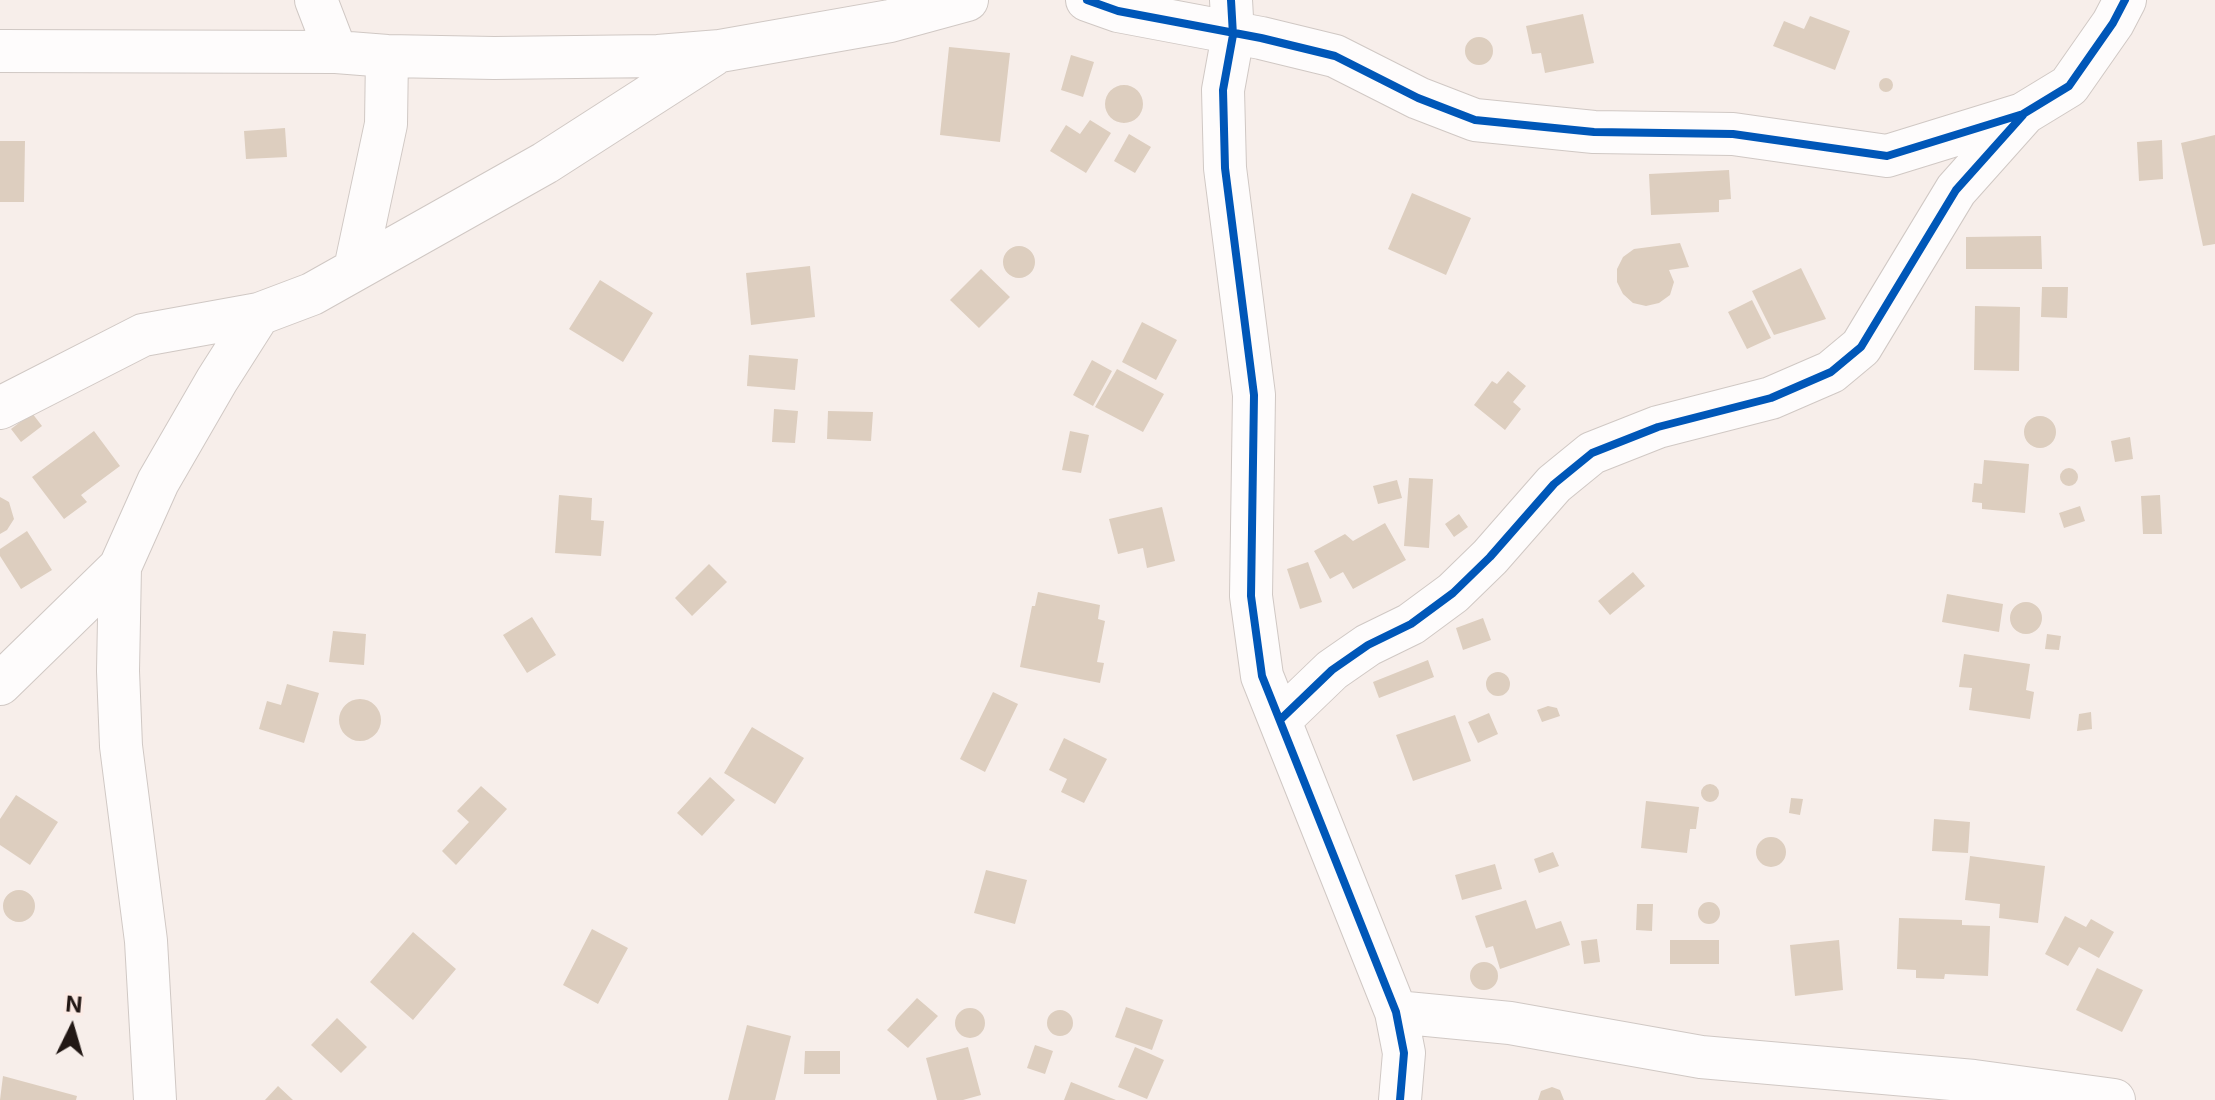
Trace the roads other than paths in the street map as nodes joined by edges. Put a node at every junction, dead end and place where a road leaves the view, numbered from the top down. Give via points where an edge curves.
1 (316, 0) edge
2 (967, 0) edge
3 (1087, 0) edge
4 (2125, 0) edge
5 (1232, 17) edge
6 (0, 51) edge
7 (720, 51) junction
8 (336, 52) junction
9 (387, 56) junction
10 (2023, 114) junction
11 (355, 269) junction
12 (259, 314) junction
13 (0, 408) edge
14 (120, 567) junction
15 (0, 684) edge
16 (1281, 719) junction
17 (1396, 1012) junction
18 (155, 1100) edge
19 (1400, 1100) edge
20 (2114, 1100) edge

1 - 8 street
2 - 7 street via 890,21
3 - 5 street via 1118,11
4 - 10 street via 2069,86
5 - 10 street via 1261,38 1335,56 1475,120 1594,132 1733,134 1887,156
5 - 16 street via 1223,90 1225,168 1254,395 1251,596 1262,676
6 - 8 street
7 - 9 street via 658,56
7 - 11 street via 545,163
8 - 9 street
9 - 11 street via 386,124
10 - 16 street via 1956,190 1861,347 1831,372 1771,398 1658,427 1592,453 1554,484 1453,593 1332,670
11 - 12 street via 312,294
12 - 13 street via 143,335
12 - 14 street via 158,482
14 - 15 street
14 - 18 street via 121,746 146,941
16 - 17 street
17 - 19 street via 1404,1053
17 - 20 street via 1510,1023 1701,1057 1974,1081

